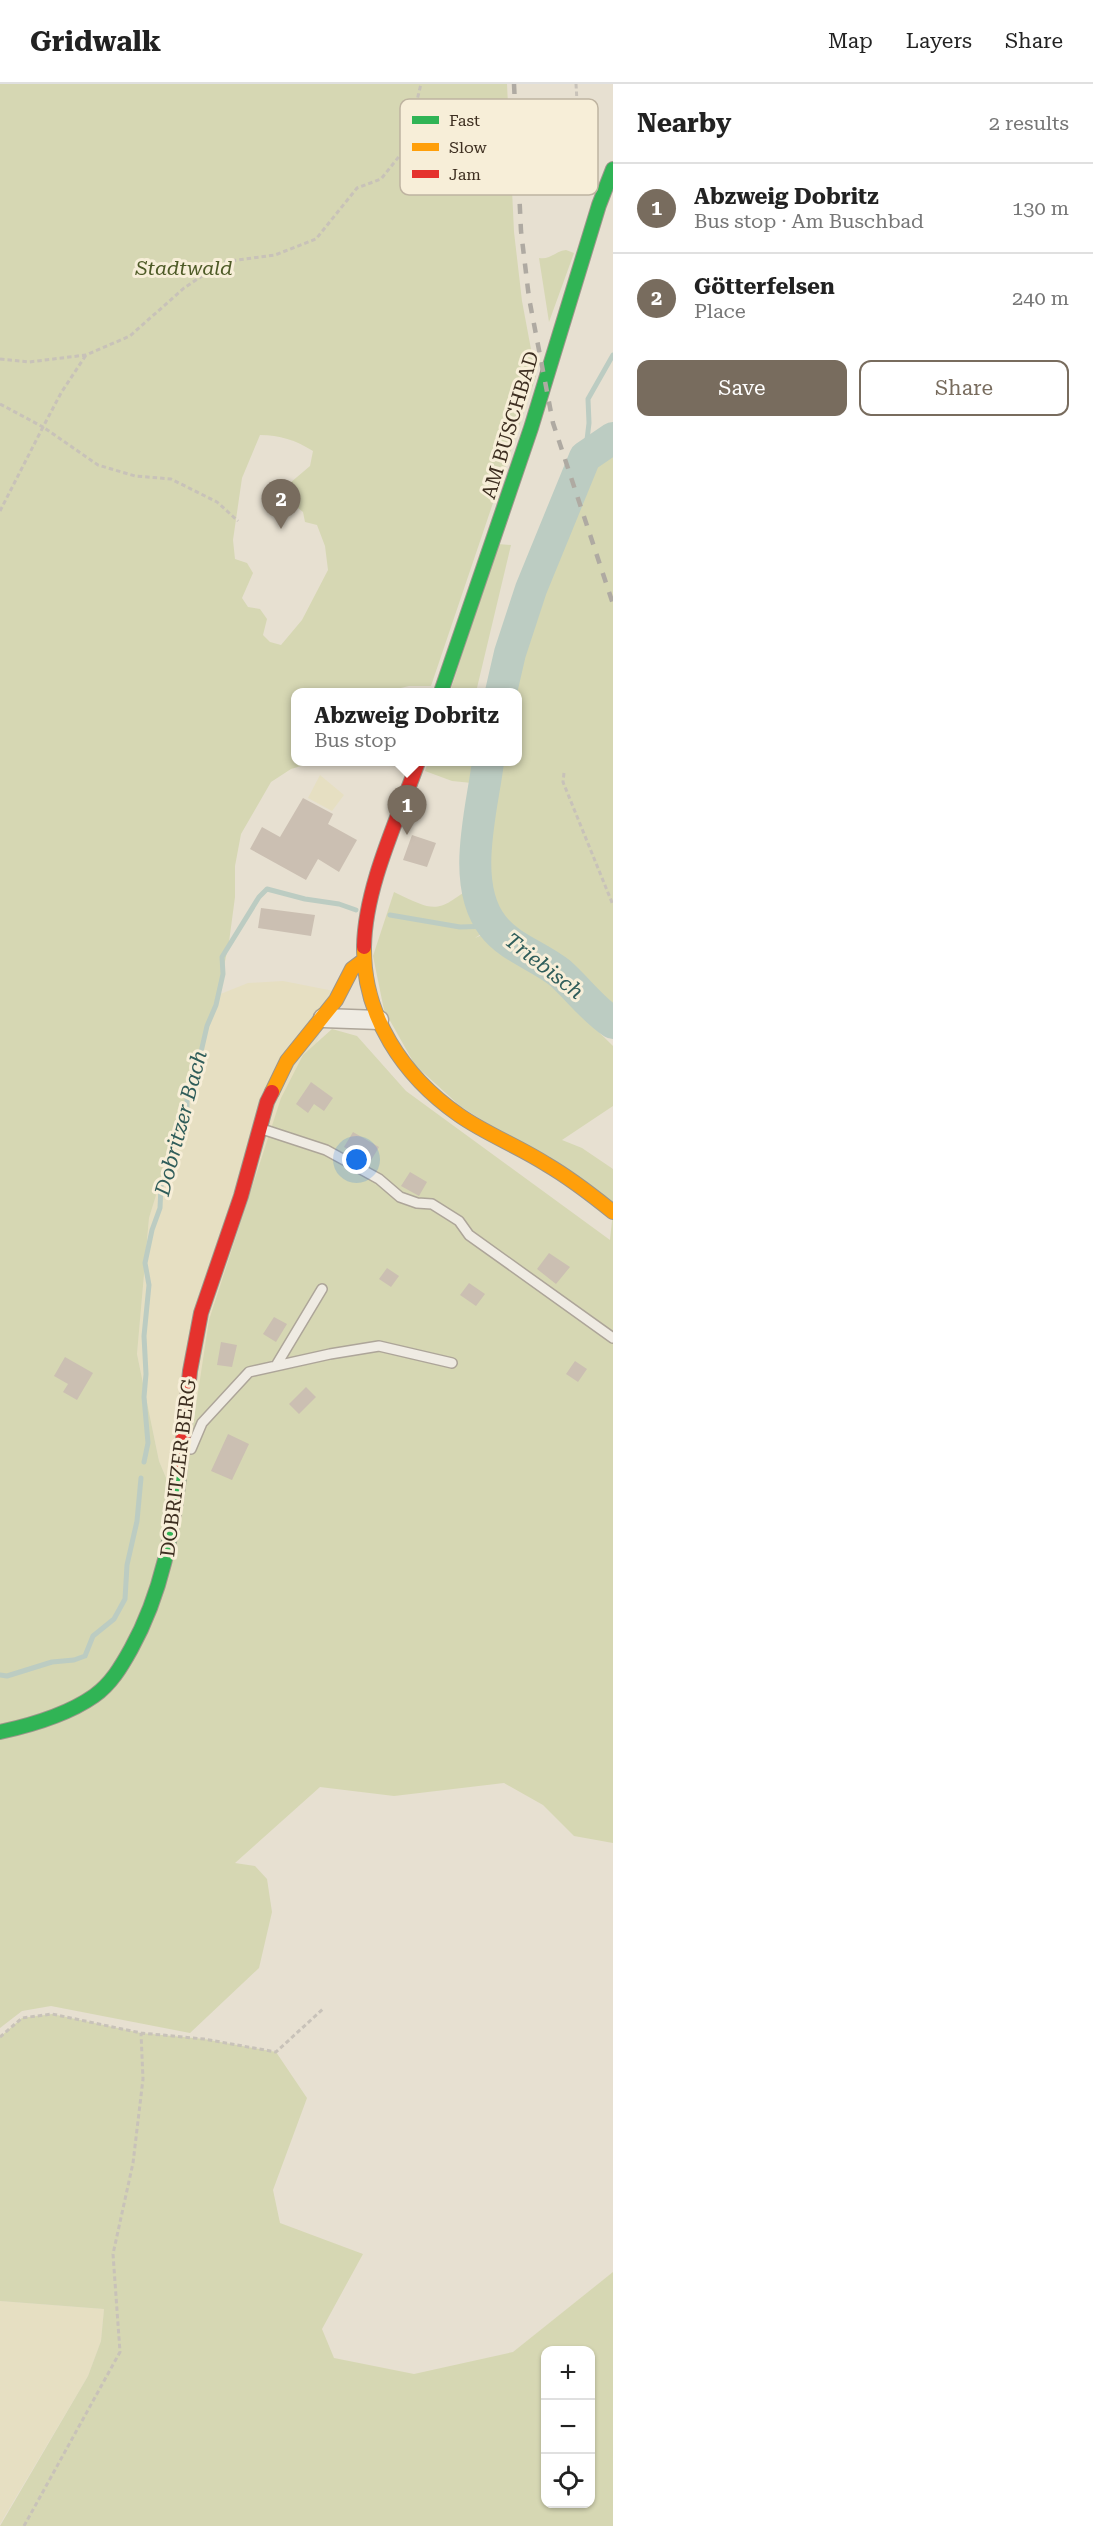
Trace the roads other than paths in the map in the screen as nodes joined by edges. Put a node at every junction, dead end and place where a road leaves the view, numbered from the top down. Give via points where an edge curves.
1 (613, 169) edge
2 (443, 688) edge
3 (416, 766) edge
4 (364, 960) junction
5 (323, 1018) junction
6 (379, 1020) junction
7 (260, 1128) junction
8 (613, 1212) edge
9 (322, 1289) dead end
10 (613, 1338) edge
11 (452, 1363) dead end
12 (277, 1364) junction
13 (180, 1476) junction
14 (0, 1732) edge

1 - 2 main road, AM BUSCHBAD
3 - 4 main road via 374,891
4 - 5 main road, DOBRITZER BERG via 352,969
4 - 6 main road
5 - 6 street
5 - 7 main road, DOBRITZER BERG via 286,1061
6 - 8 main road via 405,1068 431,1094 461,1116 582,1186
7 - 10 lane via 326,1150 379,1179 400,1197 432,1204
7 - 13 main road, DOBRITZER BERG via 201,1313 190,1371
9 - 12 lane
11 - 12 lane via 379,1346
12 - 13 lane via 249,1372 202,1423
13 - 14 main road, DOBRITZER BERG via 157,1593 116,1676 94,1696 57,1715

